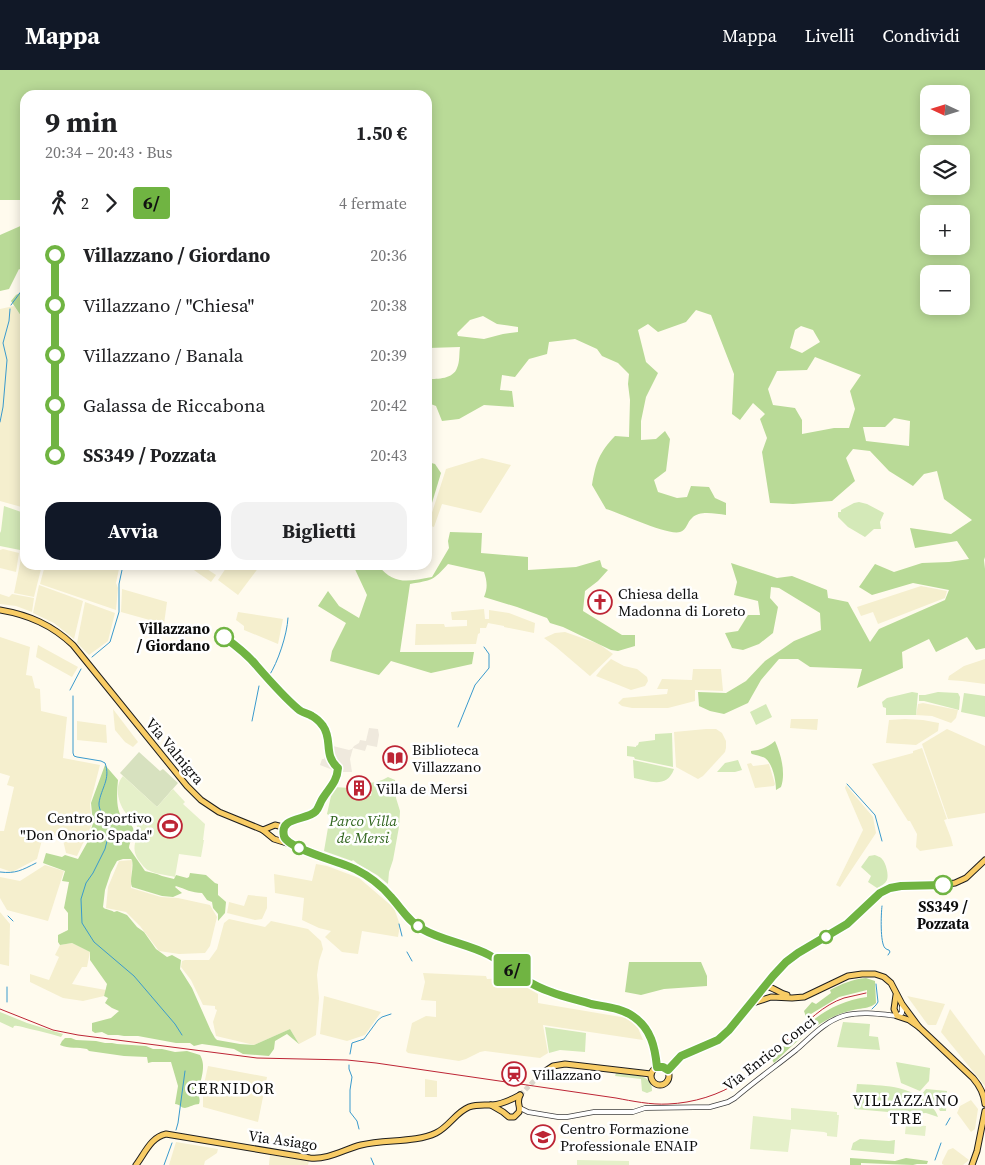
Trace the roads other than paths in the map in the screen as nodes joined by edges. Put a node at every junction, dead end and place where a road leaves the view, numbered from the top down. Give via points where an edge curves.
1 (0, 610) edge
2 (272, 827) junction
3 (263, 830) junction
4 (270, 836) junction
5 (283, 836) junction
6 (277, 840) junction
7 (290, 844) junction
8 (985, 860) edge
9 (773, 976) junction
10 (765, 986) junction
11 (775, 989) junction
12 (817, 991) junction
13 (896, 992) junction
14 (778, 997) junction
15 (902, 1004) junction
16 (750, 1005) junction
17 (894, 1007) junction
18 (884, 1015) junction
19 (897, 1016) junction
20 (919, 1026) junction
21 (657, 1067) junction
22 (668, 1070) junction
23 (541, 1074) tunnel mouth
24 (651, 1074) junction
25 (508, 1101) junction
26 (985, 1104) edge
27 (490, 1105) junction
28 (519, 1106) junction
29 (985, 1110) edge
30 (503, 1112) junction
31 (528, 1112) junction
32 (518, 1114) junction
33 (136, 1165) edge
34 (972, 1165) edge

1 - 3 main road, Via Valnigra via 21,614 62,635 192,792 219,812
2 - 3 main road
2 - 4 main road
2 - 5 main road via 281,826
3 - 4 main road, Via Valnigra
4 - 6 main road
5 - 6 main road
5 - 7 main road
6 - 7 main road
7 - 21 main road via 367,876 422,929 489,955 526,980 551,992 619,1009 632,1016 651,1037
8 - 9 main road via 966,878 955,883 901,886 883,891 847,924 794,956
9 - 10 main road
9 - 11 main road
10 - 11 main road
10 - 14 main road via 769,993
10 - 16 main road
11 - 12 main road via 787,995
12 - 13 main road via 848,976 867,974 884,977
12 - 14 main road via 808,996
13 - 15 main road
13 - 17 main road
14 - 16 main road
15 - 19 street via 902,1013
15 - 20 main road
16 - 22 main road via 718,1040 681,1056
17 - 18 street
17 - 19 main road
18 - 19 street, Via Enrico Conci
18 - 31 street, Via Enrico Conci via 851,1014 831,1021 734,1098 716,1106 645,1108 633,1112 594,1112 567,1117
19 - 20 main road, Via Enrico Conci
20 - 26 main road, Via Enrico Conci via 980,1086
21 - 22 main road
21 - 24 main road
22 - 24 main road via 669,1080 663,1084 654,1082
23 - 24 main road via 553,1066 565,1064
25 - 27 main road, Via Asiago
25 - 28 main road via 520,1094
25 - 30 main road
27 - 30 main road
27 - 33 main road, Via Asiago via 464,1110 444,1129 428,1136 379,1141 318,1159 163,1134 152,1142
28 - 31 street, Via Enrico Conci
28 - 32 main road
29 - 34 main road
30 - 32 main road via 508,1117
31 - 32 street, Via Enrico Conci

